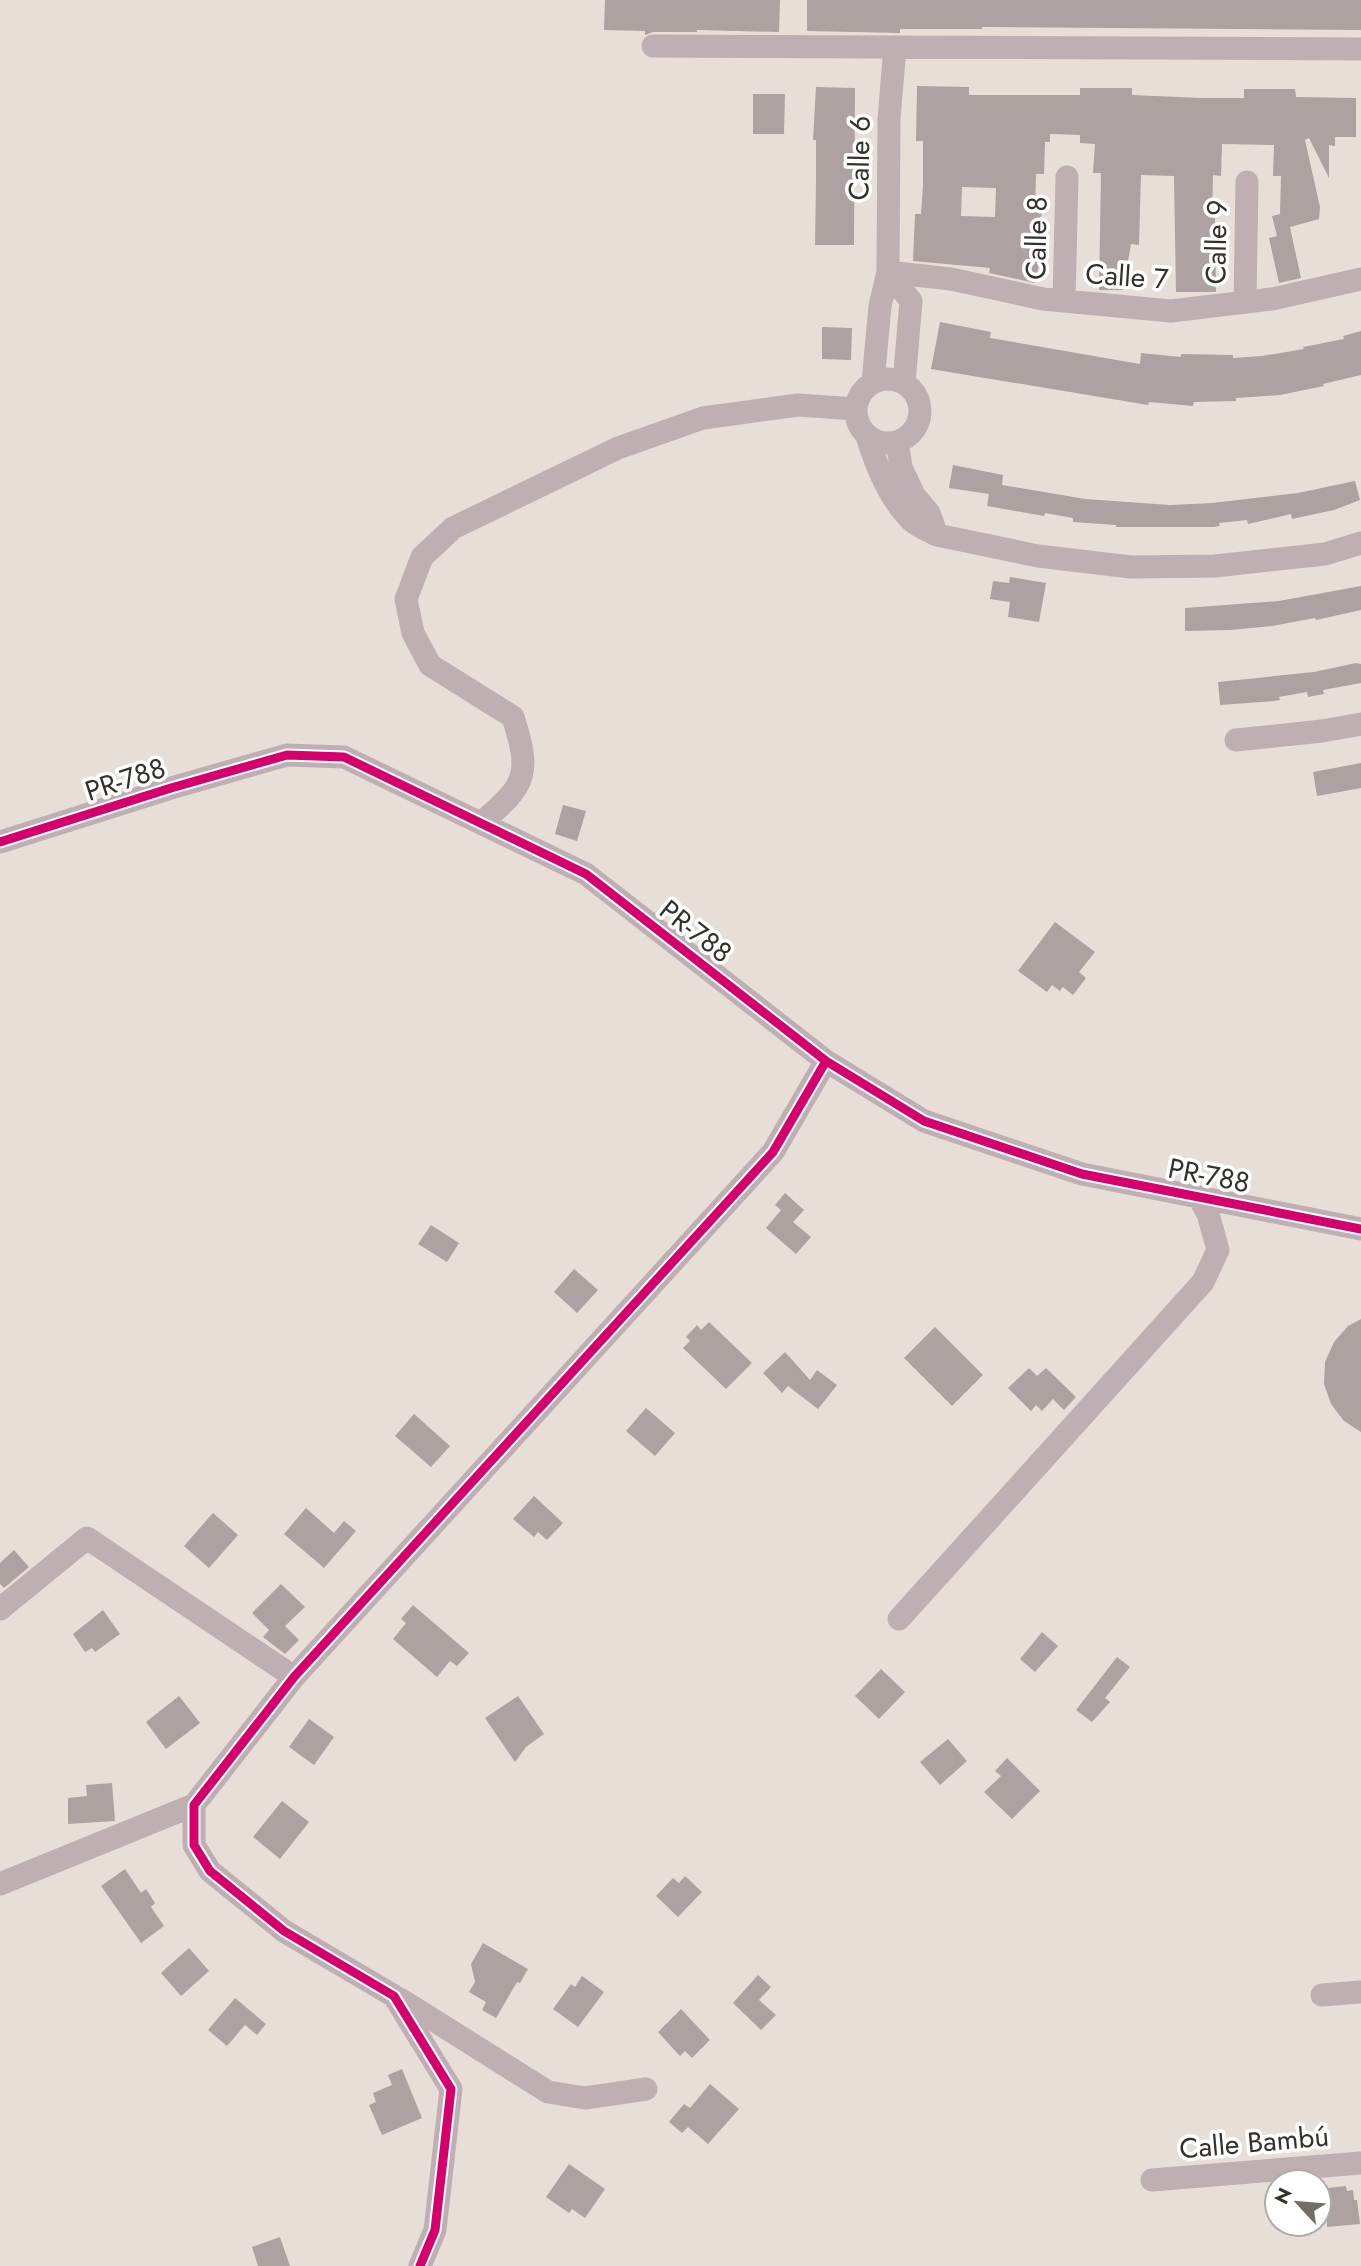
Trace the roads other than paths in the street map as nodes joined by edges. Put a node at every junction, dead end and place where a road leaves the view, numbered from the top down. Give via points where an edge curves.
1 (653, 46) dead end
2 (895, 47) junction
3 (1361, 49) edge
4 (1066, 177) dead end
5 (1247, 182) dead end
6 (888, 272) junction
7 (1361, 279) edge
8 (1064, 301) junction
9 (1245, 302) junction
10 (873, 382) junction
11 (904, 383) junction
12 (856, 409) junction
13 (867, 436) junction
14 (897, 442) junction
15 (906, 499) junction
16 (1361, 543) edge
17 (1361, 724) edge
18 (1236, 740) dead end
19 (481, 823) junction
20 (0, 842) edge
21 (826, 1061) junction
22 (1199, 1197) junction
23 (1361, 1229) edge
24 (0, 1609) edge
25 (899, 1619) dead end
26 (294, 1677) junction
27 (194, 1805) junction
28 (0, 1885) edge
29 (1361, 1992) edge
30 (1322, 1995) dead end
31 (394, 1996) junction
32 (646, 2089) dead end
33 (1361, 2163) edge
34 (1152, 2180) dead end
35 (421, 2266) edge

1 - 2 street
2 - 3 street
2 - 6 street, Calle 6 via 889,119
4 - 8 street, Calle 8
5 - 9 street, Calle 9
6 - 8 street, Calle 7
6 - 10 street, Calle 6
6 - 11 street via 911,301
7 - 9 street, Calle 7
8 - 9 street, Calle 7 via 1171,311
10 - 11 street via 894,379
10 - 12 street via 864,389
11 - 14 street via 918,399 919,421
12 - 13 street
12 - 19 street via 798,405 703,418 618,448 453,528 422,557 406,600 413,633 430,665 513,716 524,751 523,775 508,800
13 - 14 street via 887,444
13 - 15 street via 877,470
14 - 15 street
15 - 16 street via 913,522 937,535 1038,556 1131,567 1215,566 1325,554
17 - 18 street
19 - 20 street, PR-788 / PR-788 via 344,757 287,755
19 - 21 street, PR-788 / PR-788 via 586,874
21 - 22 street, PR-788 / PR-788 via 924,1121 1082,1174
21 - 26 street via 773,1152
22 - 23 street, PR-788 / PR-788
22 - 25 street via 1218,1250 1203,1282
24 - 26 street via 88,1538
26 - 27 street
27 - 28 street
27 - 31 street via 194,1845 210,1871 284,1931
29 - 30 street
31 - 32 street via 548,2092 585,2098
31 - 35 street via 451,2090 435,2230
33 - 34 street, Calle Bambú

